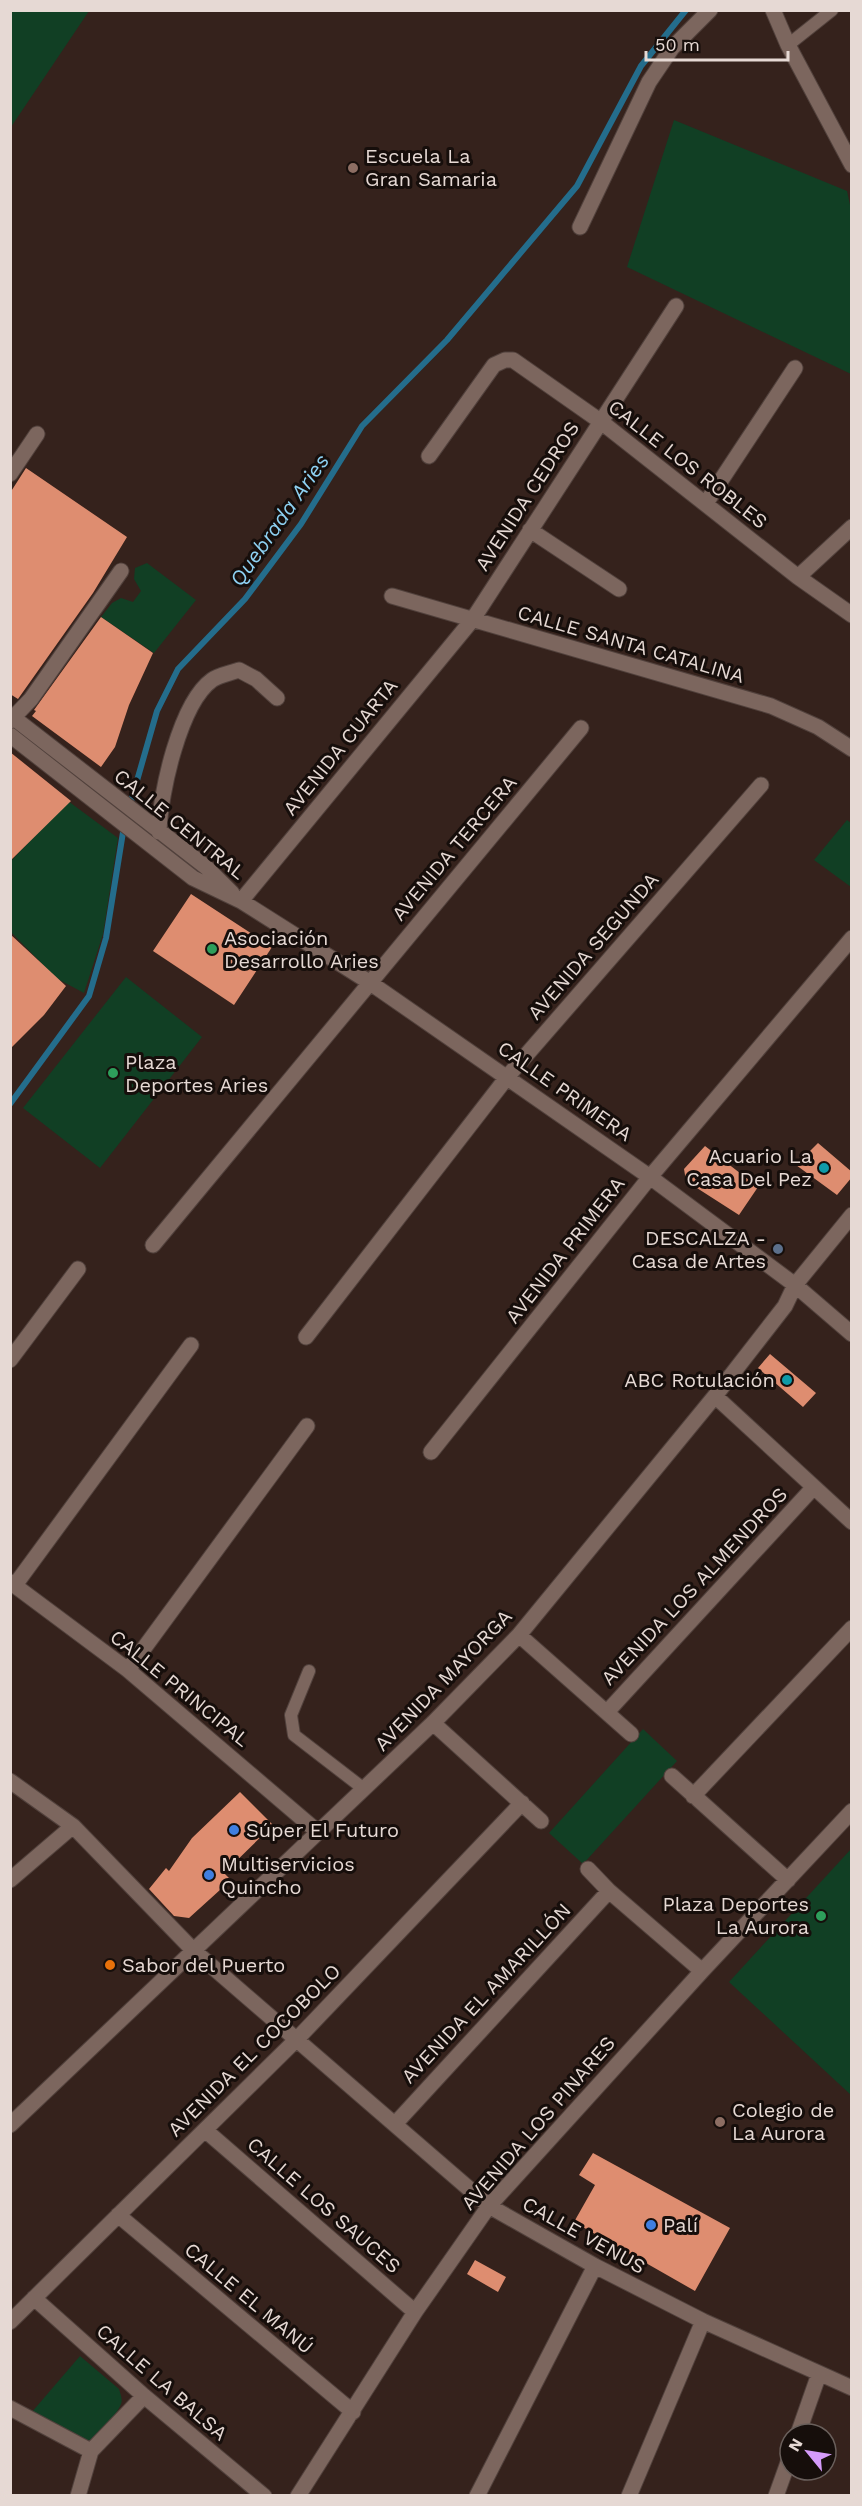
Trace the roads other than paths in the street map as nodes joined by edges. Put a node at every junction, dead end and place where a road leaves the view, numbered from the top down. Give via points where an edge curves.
1 (710, 10) edge
2 (773, 10) edge
3 (832, 10) edge
4 (788, 45) junction
5 (852, 165) edge
6 (580, 227) dead end
7 (676, 306) dead end
8 (795, 368) dead end
9 (600, 422) junction
10 (38, 434) dead end
11 (429, 456) dead end
12 (10, 474) edge
13 (706, 503) junction
14 (852, 527) edge
15 (530, 530) junction
16 (121, 571) dead end
17 (798, 577) junction
18 (619, 589) dead end
19 (392, 596) dead end
20 (852, 615) edge
21 (473, 618) junction
22 (277, 698) dead end
23 (12, 718) edge
24 (581, 728) dead end
25 (10, 735) edge
26 (852, 749) edge
27 (761, 785) dead end
28 (159, 832) junction
29 (241, 901) junction
30 (852, 938) edge
31 (369, 982) junction
32 (508, 1076) junction
33 (650, 1177) junction
34 (852, 1215) edge
35 (153, 1245) dead end
36 (78, 1269) dead end
37 (795, 1285) junction
38 (852, 1334) edge
39 (306, 1337) dead end
40 (190, 1345) dead end
41 (10, 1360) edge
42 (715, 1396) junction
43 (307, 1426) dead end
44 (431, 1452) dead end
45 (813, 1488) junction
46 (852, 1522) edge
47 (13, 1584) edge
48 (852, 1628) edge
49 (519, 1635) junction
50 (128, 1670) junction
51 (309, 1671) dead end
52 (607, 1712) junction
53 (433, 1723) junction
54 (631, 1734) dead end
55 (672, 1776) dead end
56 (10, 1781) edge
57 (364, 1789) junction
58 (693, 1796) junction
59 (522, 1803) junction
60 (852, 1811) edge
61 (541, 1821) dead end
62 (73, 1826) junction
63 (318, 1832) junction
64 (588, 1869) dead end
65 (10, 1880) edge
66 (788, 1880) junction
67 (609, 1891) junction
68 (193, 1950) junction
69 (702, 1971) junction
70 (297, 2039) junction
71 (394, 2124) junction
72 (10, 2125) edge
73 (205, 2130) junction
74 (489, 2206) junction
75 (118, 2216) junction
76 (595, 2266) junction
77 (34, 2298) junction
78 (415, 2312) junction
79 (703, 2320) junction
80 (10, 2322) edge
81 (819, 2374) junction
82 (852, 2388) edge
83 (144, 2396) junction
84 (10, 2408) edge
85 (353, 2412) junction
86 (802, 2422) edge
87 (91, 2451) junction
88 (78, 2496) edge
89 (264, 2496) edge
90 (298, 2496) edge
91 (477, 2496) edge
92 (629, 2496) edge

1 - 6 street via 672,48 649,82
2 - 4 street
3 - 4 lane
4 - 5 street
7 - 9 street, AVENIDA CEDROS
8 - 13 street
9 - 11 street, CALLE LOS ROBLES via 513,360 505,360 494,365
9 - 13 street, CALLE LOS ROBLES
9 - 15 street, AVENIDA CEDROS
10 - 12 street
13 - 17 street, CALLE LOS ROBLES
14 - 17 street
15 - 18 street
15 - 21 street, AVENIDA CEDROS
16 - 23 street via 31,699
17 - 20 street, CALLE LOS ROBLES
19 - 21 street, CALLE SANTA CATALINA
21 - 26 street, CALLE SANTA CATALINA via 771,706 818,727
21 - 29 street, AVENIDA CUARTA
22 - 28 street via 239,670 213,679 198,696 179,736 166,779
23 - 28 street, CALLE CENTRAL
24 - 31 street, AVENIDA TERCERA
25 - 29 street, CALLE CENTRAL via 193,878
27 - 32 street, AVENIDA SEGUNDA
28 - 29 street, CALLE CENTRAL via 206,867
29 - 31 street, CALLE PRIMERA
30 - 33 street, AVENIDA PRIMERA
31 - 32 street, CALLE PRIMERA
31 - 35 street, AVENIDA TERCERA
32 - 33 street, CALLE PRIMERA
32 - 39 street, AVENIDA SEGUNDA
33 - 37 street, CALLE PRIMERA
33 - 44 street, AVENIDA PRIMERA
34 - 37 street, AVENIDA MAYORGA
36 - 41 street
37 - 38 street, CALLE PRIMERA
37 - 42 street, AVENIDA MAYORGA via 785,1306
40 - 47 street
42 - 45 street
42 - 49 street, AVENIDA MAYORGA
43 - 50 street
45 - 46 street
45 - 52 street, AVENIDA LOS ALMENDROS
47 - 50 street, CALLE PRINCIPAL
48 - 58 street
49 - 52 street
49 - 53 street, AVENIDA MAYORGA
50 - 63 street, CALLE PRINCIPAL
51 - 57 lane via 291,1715 294,1735
52 - 54 street
53 - 57 street, AVENIDA MAYORGA
53 - 59 street
55 - 58 street
56 - 62 street, CALLE VENUS
57 - 63 street, AVENIDA MAYORGA
58 - 66 street
59 - 61 street
59 - 70 street, AVENIDA EL COCOBOLO
60 - 66 street, AVENIDA LOS PINARES
62 - 65 street
62 - 68 street, CALLE VENUS
63 - 68 street, AVENIDA MAYORGA
64 - 67 street
66 - 69 street, AVENIDA LOS PINARES
67 - 69 street
67 - 71 street, AVENIDA EL AMARILLÓN
68 - 70 street, CALLE VENUS
68 - 72 street, AVENIDA MAYORGA
69 - 74 street, AVENIDA LOS PINARES
70 - 71 street, CALLE VENUS
70 - 73 street, AVENIDA EL COCOBOLO
71 - 74 street, CALLE VENUS
73 - 75 street, AVENIDA EL COCOBOLO
73 - 78 street, CALLE LOS SAUCES
74 - 76 street, CALLE VENUS
74 - 78 street, AVENIDA LOS PINARES
75 - 77 street, AVENIDA EL COCOBOLO
75 - 85 street, CALLE EL MANÚ
76 - 79 street, CALLE VENUS
76 - 91 street
77 - 80 street, AVENIDA EL COCOBOLO
77 - 83 street, CALLE LA BALSA
78 - 85 street, AVENIDA LOS PINARES
79 - 81 street, CALLE VENUS
79 - 92 street
81 - 82 street, CALLE VENUS
81 - 86 street
83 - 87 street
83 - 89 street, CALLE LA BALSA
84 - 87 street
85 - 90 street, AVENIDA LOS PINARES
87 - 88 street

